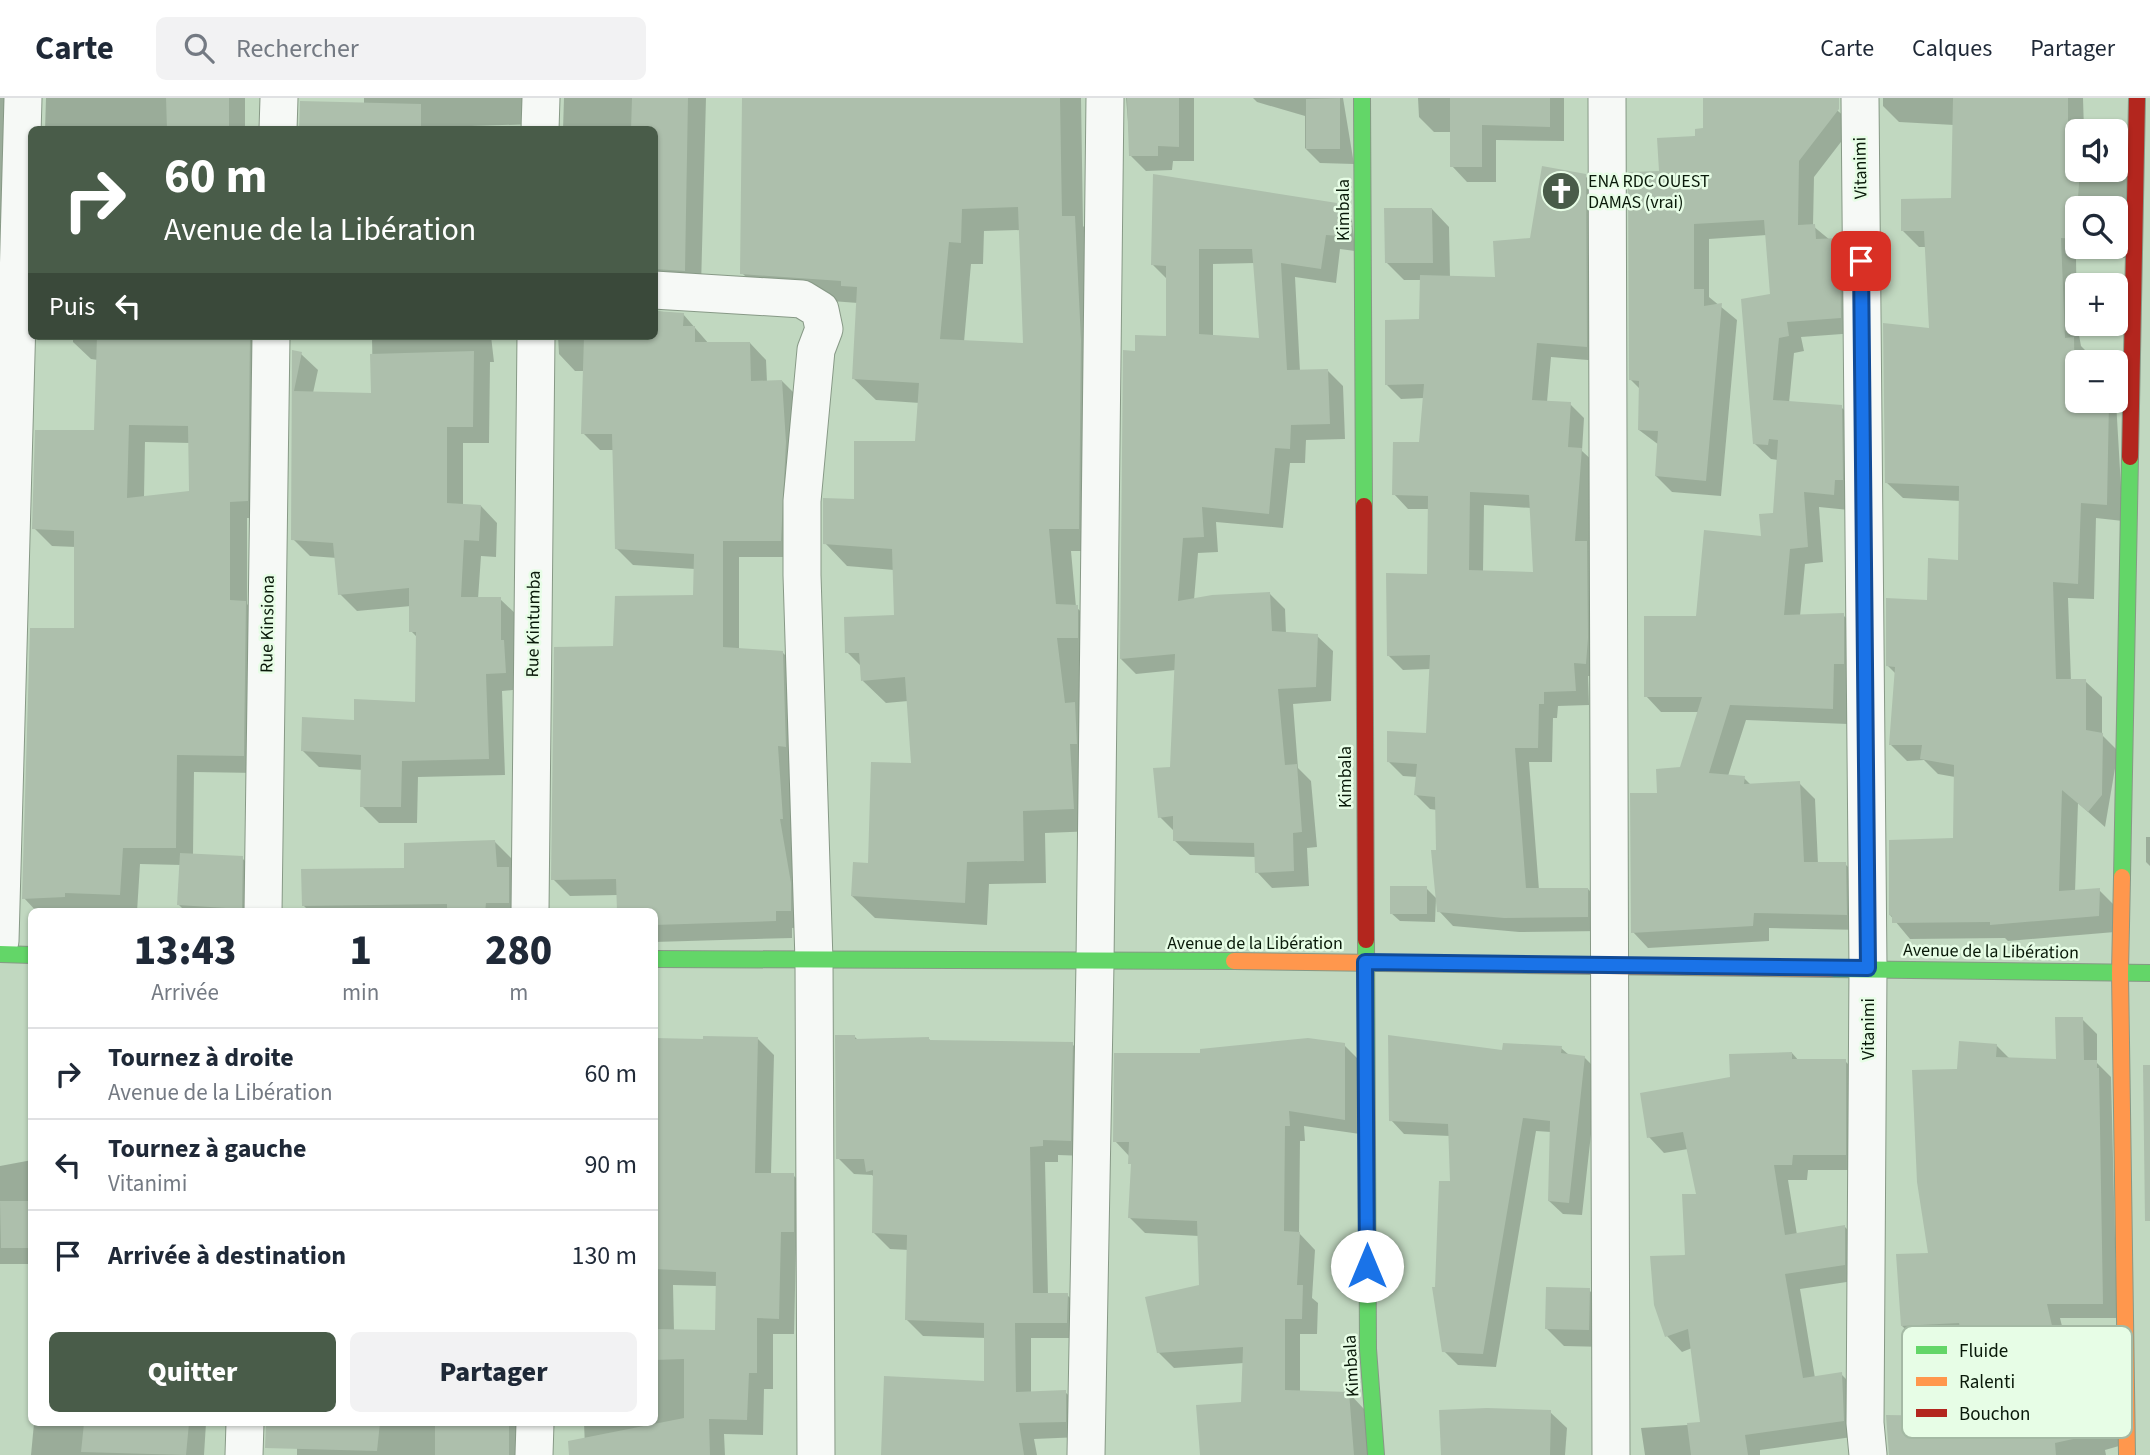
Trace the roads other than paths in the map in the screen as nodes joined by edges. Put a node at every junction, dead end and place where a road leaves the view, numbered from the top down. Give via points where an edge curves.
1 (23, 98) edge
2 (279, 98) edge
3 (541, 98) edge
4 (1105, 98) edge
5 (1362, 98) edge
6 (1607, 98) edge
7 (1860, 98) edge
8 (2137, 98) edge
9 (278, 126) edge
10 (540, 126) edge
11 (658, 290) edge
12 (271, 340) edge
13 (536, 340) edge
14 (263, 908) edge
15 (530, 908) edge
16 (0, 940) edge
17 (0, 954) edge
18 (28, 955) edge
19 (658, 959) edge
20 (814, 961) junction
21 (1095, 962) junction
22 (1365, 962) junction
23 (1609, 965) junction
24 (1868, 968) junction
25 (2120, 973) junction
26 (2150, 973) edge
27 (2125, 1326) edge
28 (246, 1426) edge
29 (535, 1426) edge
30 (244, 1455) edge
31 (534, 1455) edge
32 (816, 1455) edge
33 (1086, 1455) edge
34 (1376, 1455) edge
35 (1611, 1455) edge
36 (1868, 1455) edge

1 - 16 street
2 - 9 street
3 - 10 street
4 - 21 street
5 - 22 main road, Kimbala
6 - 23 street
7 - 24 street, Vitanimi
8 - 25 main road
11 - 20 street via 802,299 820,310 824,329 816,350 802,501
12 - 14 street, Rue Kinsiona
13 - 15 street, Rue Kintumba
17 - 18 main road
19 - 20 main road, Avenue de la Libération
20 - 21 main road, Avenue de la Libération
20 - 32 street
21 - 22 main road, Avenue de la Libération
21 - 33 street
22 - 23 main road, Avenue de la Libération
22 - 34 main road, Kimbala via 1368,1349
23 - 24 main road, Avenue de la Libération
23 - 35 street
24 - 25 main road, Avenue de la Libération
24 - 36 street, Vitanimi
25 - 26 main road, Avenue de la Libération
25 - 27 main road
28 - 30 street
29 - 31 street

